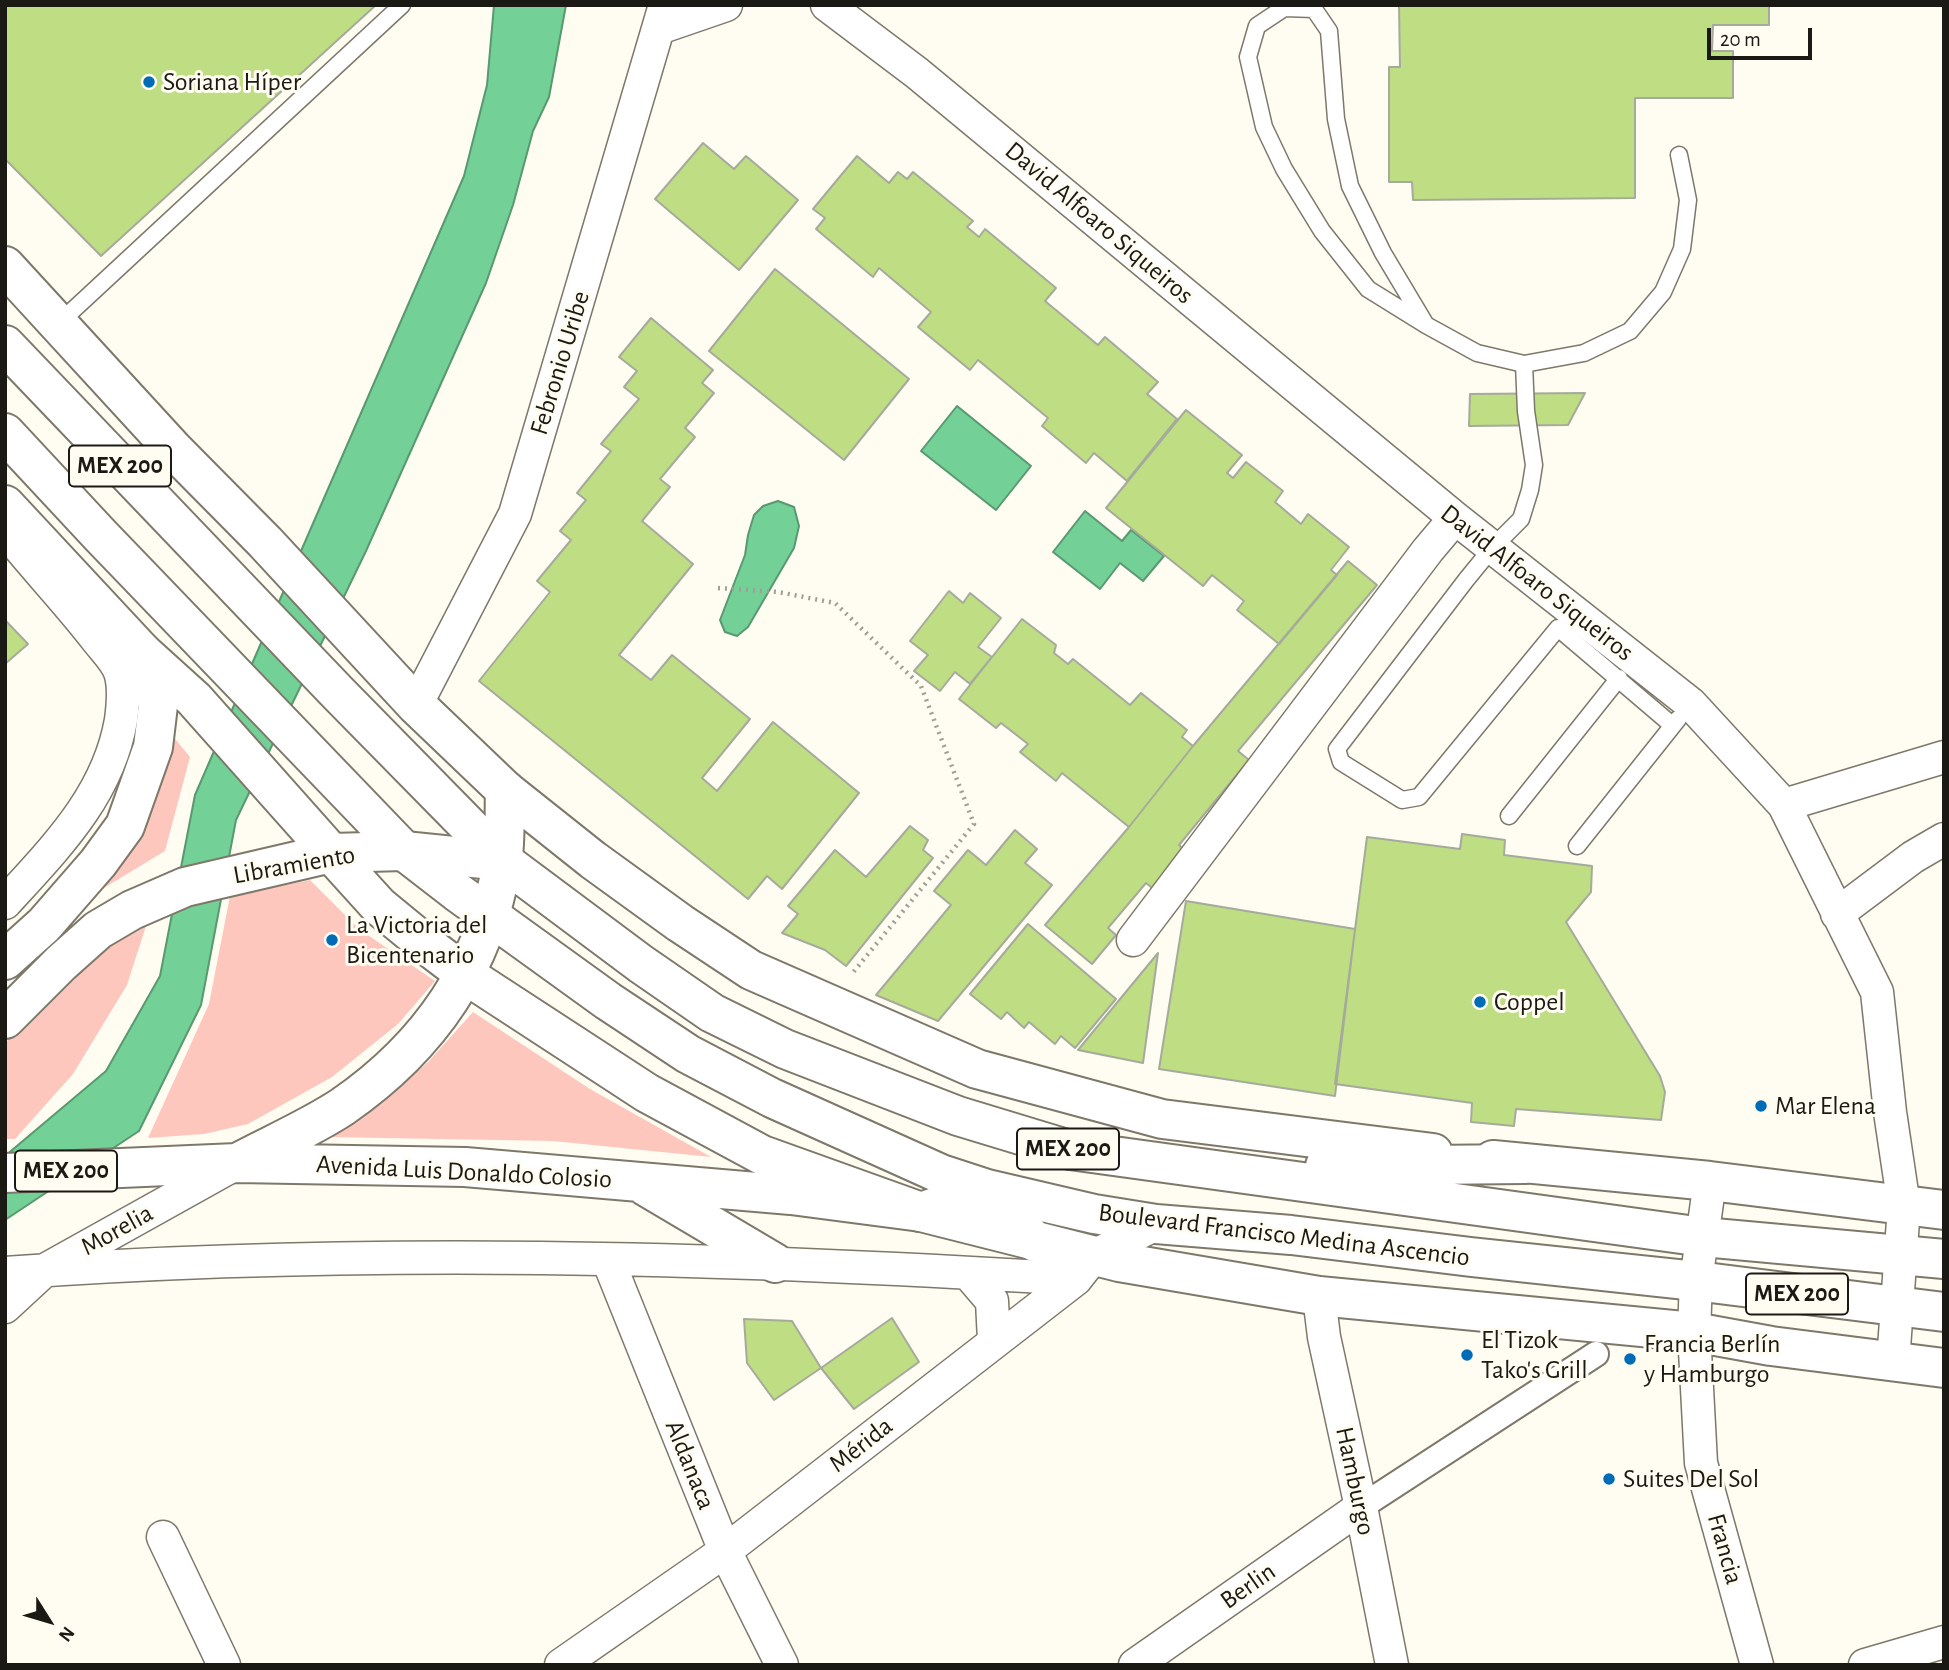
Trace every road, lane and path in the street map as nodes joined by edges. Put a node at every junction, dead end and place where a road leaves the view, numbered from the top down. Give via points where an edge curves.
1 (402, 5) edge
2 (726, 5) edge
3 (827, 5) edge
4 (662, 16) edge
5 (1679, 155) dead end
6 (5, 266) edge
7 (58, 324) junction
8 (1426, 325) junction
9 (5, 329) edge
10 (5, 345) edge
11 (1524, 364) junction
12 (31, 372) junction
13 (5, 433) edge
14 (5, 505) edge
15 (1455, 518) junction
16 (5, 530) edge
17 (1493, 547) junction
18 (718, 588) dead end
19 (1564, 618) junction
20 (142, 652) junction
21 (1619, 678) junction
22 (416, 705) junction
23 (1681, 714) junction
24 (1944, 757) edge
25 (505, 790) junction
26 (1784, 805) junction
27 (1508, 817) dead end
28 (1944, 839) edge
29 (1577, 846) dead end
30 (404, 851) junction
31 (313, 857) junction
32 (503, 861) junction
33 (5, 903) edge
34 (1837, 914) junction
35 (491, 917) junction
36 (1133, 940) dead end
37 (5, 960) edge
38 (466, 975) junction
39 (829, 1003) junction
40 (5, 1019) edge
41 (237, 1163) junction
42 (1525, 1164) junction
43 (1184, 1167) junction
44 (5, 1173) edge
45 (637, 1181) junction
46 (1710, 1181) junction
47 (987, 1189) junction
48 (1904, 1206) junction
49 (1944, 1210) edge
50 (921, 1212) junction
51 (1157, 1224) junction
52 (1703, 1237) junction
53 (1035, 1242) junction
54 (1901, 1255) junction
55 (1944, 1259) edge
56 (608, 1260) junction
57 (775, 1263) junction
58 (1085, 1268) junction
59 (45, 1270) junction
60 (5, 1273) edge
61 (968, 1273) junction
62 (1696, 1281) junction
63 (1319, 1297) junction
64 (5, 1307) edge
65 (1898, 1307) junction
66 (1944, 1312) edge
67 (1694, 1332) junction
68 (994, 1341) junction
69 (1596, 1354) dead end
70 (1893, 1363) junction
71 (1944, 1368) edge
72 (1362, 1507) junction
73 (163, 1537) dead end
74 (724, 1551) junction
75 (1944, 1642) edge
76 (224, 1665) edge
77 (561, 1665) edge
78 (782, 1665) edge
79 (1135, 1665) edge
80 (1392, 1665) edge
81 (1757, 1665) edge
82 (1865, 1665) edge

1 - 7 lane
2 - 4 street
3 - 15 street, David Alfoaro Siqueiros via 917,73
4 - 22 street, Febronio Uribe via 515,514
5 - 11 lane via 1688,200 1682,249 1664,292 1630,331 1584,354
6 - 7 main road
7 - 22 main road
8 - 8 lane via 1368,289 1322,231 1264,127 1248,57 1257,26 1284,8 1314,9 1329,31 1336,119 1350,186
8 - 11 lane via 1477,353
9 - 12 main road
10 - 12 main road, MEX 200
11 - 17 lane via 1534,465 1530,491 1521,519
12 - 32 main road, Boulevard Francisco Medina Ascencio / MEX 200
13 - 30 main road, Boulevard Francisco Medina Ascencio / MEX 200
14 - 20 main road
15 - 17 street, David Alfoaro Siqueiros
15 - 36 street
16 - 33 street via 74,609 120,671 123,703 117,739 97,791 74,826
17 - 19 street, David Alfoaro Siqueiros
17 - 19 lane via 1337,749 1341,762 1402,800 1419,797
18 - 39 path via 778,592 835,604 921,686 974,824
19 - 21 lane
19 - 23 street, David Alfoaro Siqueiros
20 - 31 main road via 194,699 284,799
20 - 37 main road via 158,705 153,747 125,826 44,925
21 - 23 lane
21 - 27 lane
22 - 25 main road
23 - 26 street, David Alfoaro Siqueiros
23 - 29 lane
24 - 26 street
25 - 32 main road
25 - 39 main road via 593,860 751,970
26 - 34 street, David Alfoaro Siqueiros
28 - 34 street
30 - 31 main road, Libramiento
30 - 32 main road, Libramiento
30 - 35 main road, Boulevard Francisco Medina Ascencio / MEX 200
31 - 38 main road
31 - 40 main road, Libramiento via 185,887 132,910 98,930
32 - 35 main road
32 - 43 main road, Boulevard Francisco Medina Ascencio / MEX 200 via 712,1013 785,1049 958,1116 1070,1150
34 - 48 street, David Alfoaro Siqueiros via 1877,992
35 - 38 main road
35 - 47 main road, Boulevard Francisco Medina Ascencio / MEX 200 via 688,1054 772,1098 941,1174
38 - 41 main road via 437,1019 397,1063 342,1107
38 - 50 main road via 647,1093 762,1155
39 - 42 main road via 976,1069 1162,1119
41 - 44 main road, Avenida Luis Donaldo Colosio / MEX 200
41 - 45 main road, Avenida Luis Donaldo Colosio / MEX 200 via 465,1167
41 - 59 street, Morelia
42 - 43 main road
42 - 46 main road
43 - 52 main road, Boulevard Francisco Medina Ascencio / MEX 200
45 - 50 main road, Avenida Luis Donaldo Colosio / MEX 200
45 - 57 main road
46 - 48 main road
46 - 52 street, Francia
47 - 50 main road
47 - 51 main road, Boulevard Francisco Medina Ascencio / MEX 200
47 - 53 main road
48 - 49 main road
48 - 54 street, David Alfoaro Siqueiros
50 - 53 main road
51 - 58 street, Mérida
51 - 62 main road, Boulevard Francisco Medina Ascencio / MEX 200
52 - 54 main road, Boulevard Francisco Medina Ascencio / MEX 200
52 - 62 street, Francia
53 - 58 main road
54 - 55 main road, Boulevard Francisco Medina Ascencio / MEX 200
54 - 65 street, David Alfoaro Siqueiros
56 - 57 street
56 - 59 street via 364,1257
56 - 74 street, Aldanaca
57 - 61 street
58 - 61 street
58 - 63 main road
58 - 68 street, Mérida
59 - 60 street
59 - 64 street, Morelia
61 - 68 street via 992,1301
62 - 65 main road, Boulevard Francisco Medina Ascencio / MEX 200
62 - 67 street, Francia
63 - 67 main road
63 - 72 street, Hamburgo
65 - 66 main road, Boulevard Francisco Medina Ascencio / MEX 200
65 - 70 street, David Alfoaro Siqueiros
67 - 70 main road
67 - 81 street, Francia via 1701,1463
68 - 74 street, Mérida
69 - 72 street
70 - 71 main road
72 - 79 street, Berlin
72 - 80 street, Hamburgo
73 - 76 street
74 - 77 street, Mérida
74 - 78 street, Aldanaca
75 - 82 street

